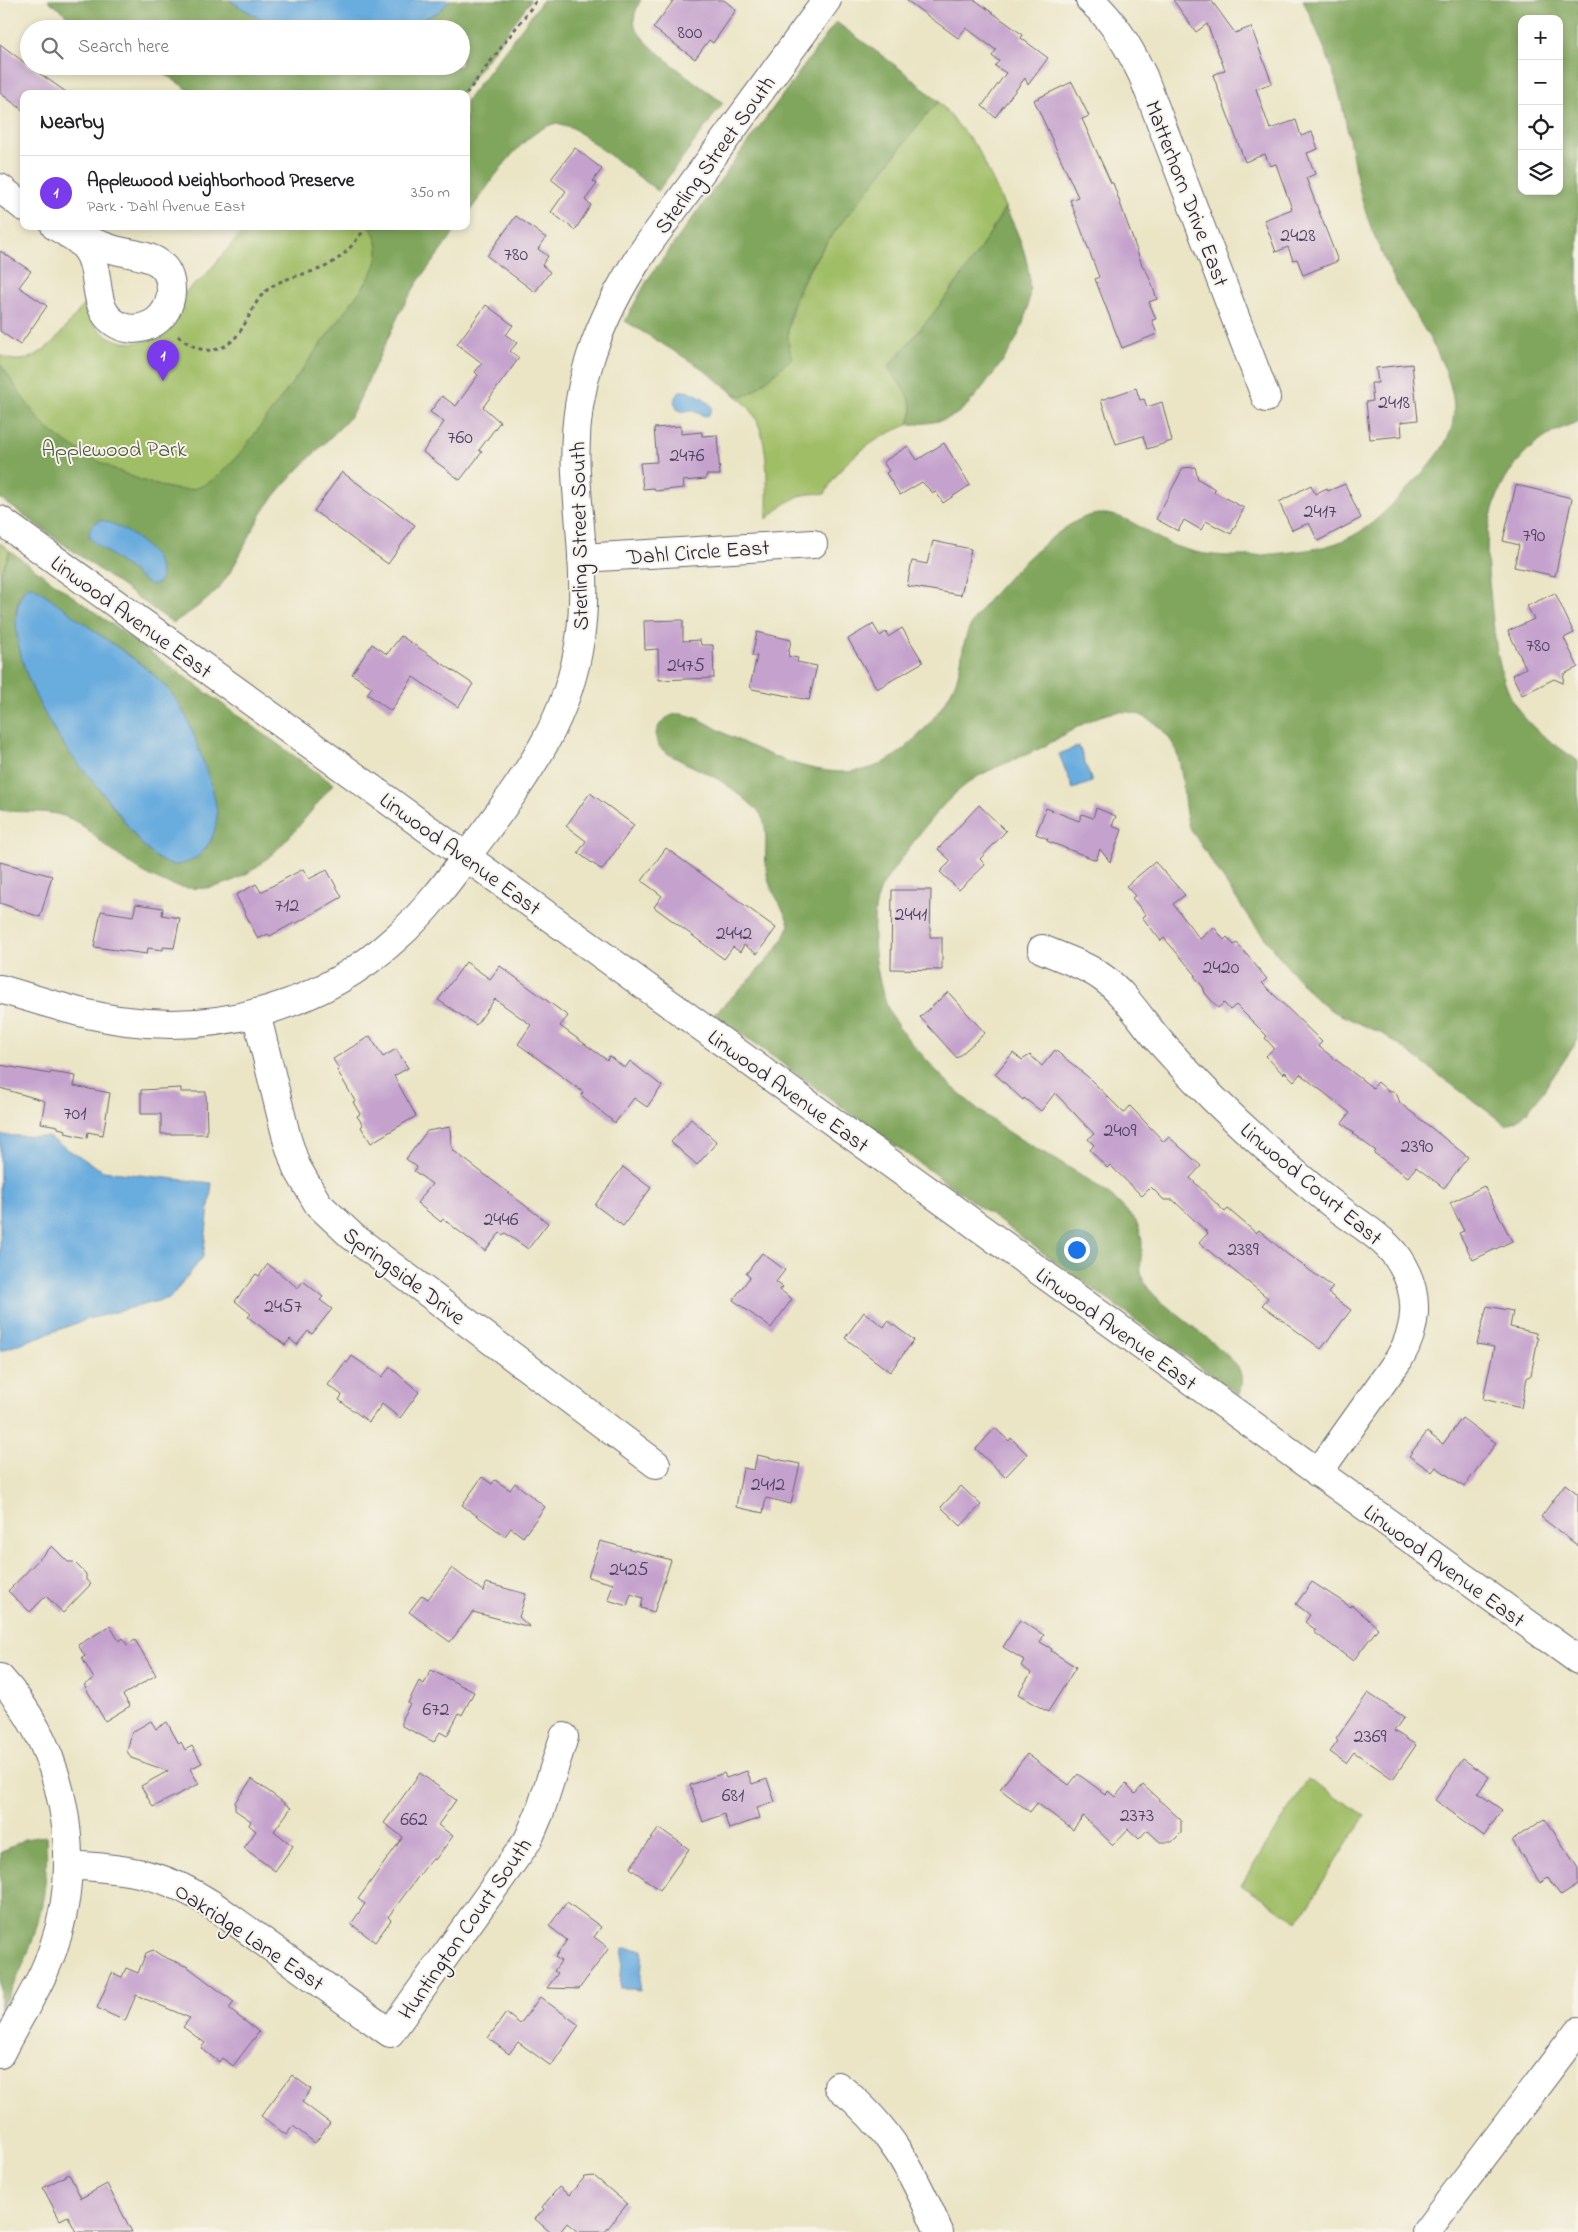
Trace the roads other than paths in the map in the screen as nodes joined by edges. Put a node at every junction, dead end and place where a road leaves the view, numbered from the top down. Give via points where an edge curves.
1 (827, 0) edge
2 (1090, 0) edge
3 (0, 188) edge
4 (20, 203) edge
5 (62, 230) edge
6 (1266, 398) dead end
7 (0, 520) edge
8 (813, 544) dead end
9 (582, 558) junction
10 (466, 857) junction
11 (1042, 949) dead end
12 (0, 989) edge
13 (256, 1014) junction
14 (656, 1464) dead end
15 (1318, 1473) junction
16 (1578, 1660) edge
17 (0, 1678) edge
18 (564, 1737) dead end
19 (68, 1865) junction
20 (1578, 2031) edge
21 (390, 2033) joint
22 (0, 2054) edge
23 (838, 2086) dead end
24 (940, 2232) edge
25 (1426, 2232) edge

1 - 9 street, Sterling Street South via 644,250 602,323 587,367 577,421 576,471
2 - 6 street, Matterhorn Drive East via 1114,25 1143,76
3 - 4 street
5 - 5 street via 82,244 91,257 99,302 109,318 120,326 136,329 160,318 171,295 168,275 162,266 145,256 111,249
7 - 10 street, Linwood Avenue East
8 - 9 street, Dahl Circle East
9 - 10 street, Sterling Street South via 580,639 563,707 543,750
10 - 13 street, Sterling Street South via 423,911 384,949 332,984
10 - 15 street, Linwood Avenue East
11 - 15 street, Linwood Court East via 1091,970 1109,982 1176,1060 1228,1113 1318,1192 1387,1246 1403,1267 1414,1303 1408,1344
12 - 13 street, Sterling Street South via 102,1016 154,1024 210,1022
13 - 14 street, Springside Drive via 291,1152 302,1179 318,1204 352,1236
15 - 16 street, Linwood Avenue East
17 - 19 street via 31,1720 51,1763 63,1806
18 - 21 street, Huntington Court South via 528,1840
19 - 21 street, Oakridge Lane East via 138,1871 188,1890
19 - 22 street via 62,1917 53,1949 36,1989
20 - 25 street
23 - 24 street via 880,2126 902,2156

